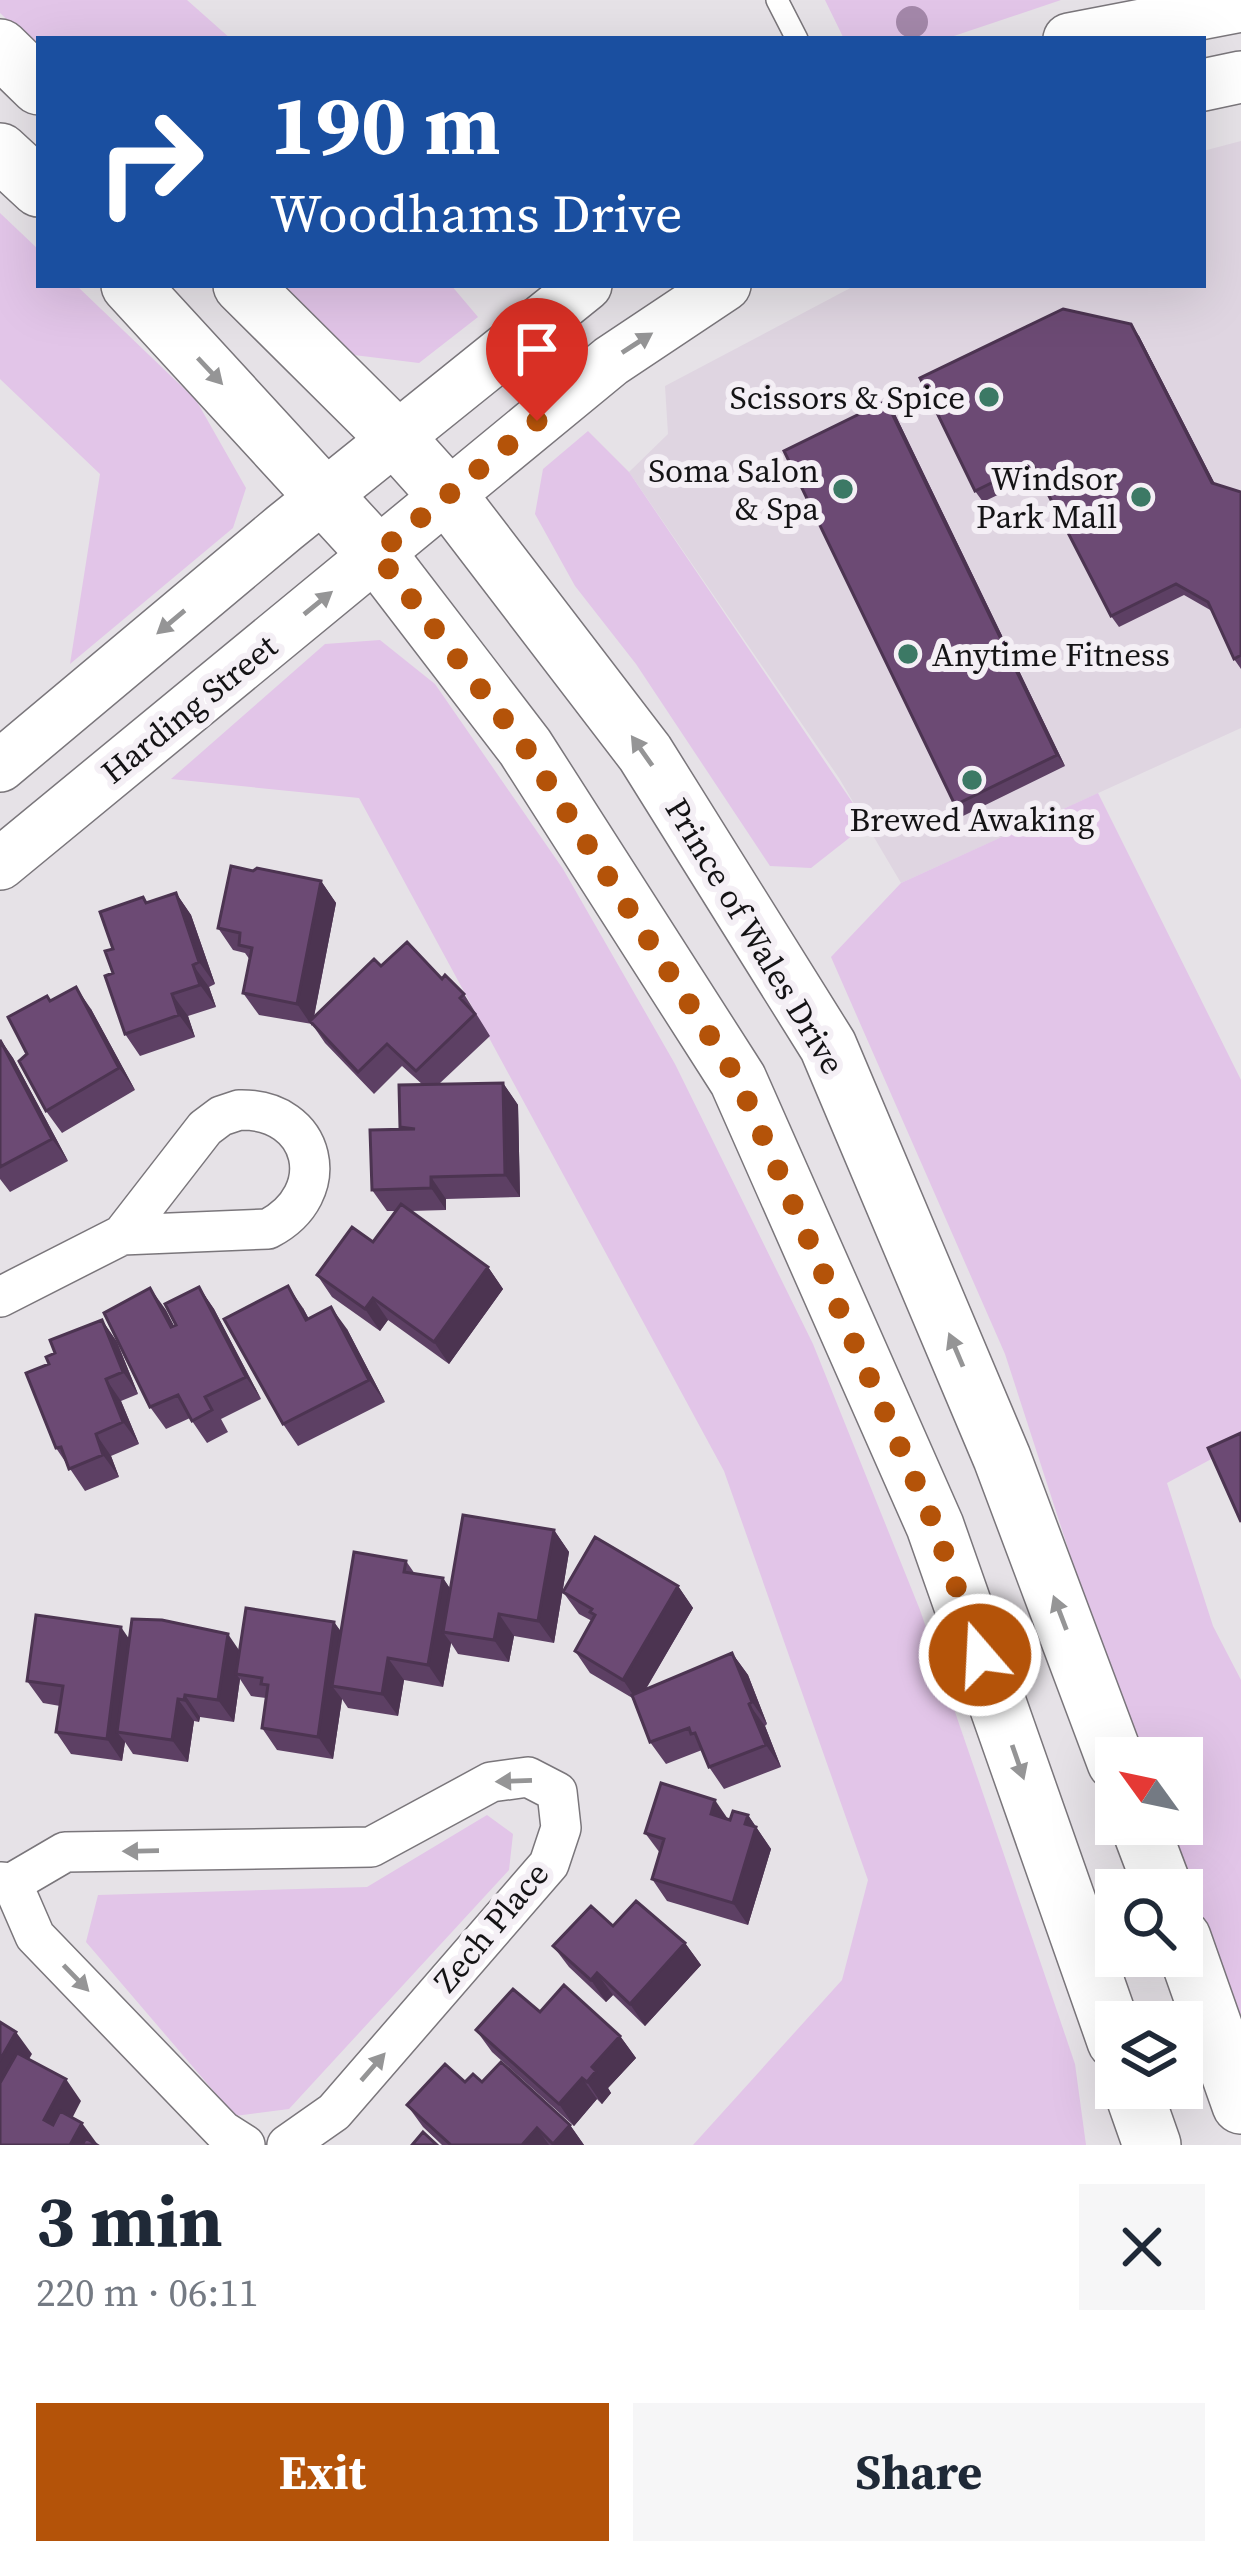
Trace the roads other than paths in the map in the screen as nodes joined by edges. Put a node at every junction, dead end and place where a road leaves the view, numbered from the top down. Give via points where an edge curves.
1 (777, 0) edge
2 (1241, 6) edge
3 (795, 36) edge
4 (1085, 36) edge
5 (0, 48) edge
6 (1241, 77) edge
7 (36, 83) edge
8 (1206, 84) edge
9 (0, 152) edge
10 (36, 185) edge
11 (133, 288) edge
12 (245, 288) edge
13 (582, 288) edge
14 (720, 288) edge
15 (395, 437) junction
16 (326, 494) junction
17 (449, 496) junction
18 (377, 554) junction
19 (0, 766) edge
20 (0, 864) edge
21 (122, 1235) junction
22 (0, 1297) edge
23 (1107, 1737) edge
24 (6, 1882) edge
25 (1196, 1977) edge
26 (1102, 2001) edge
27 (1241, 2105) edge
28 (1139, 2109) edge
29 (245, 2145) edge
30 (287, 2145) edge
31 (1152, 2145) edge

1 - 3 lane
2 - 4 street
5 - 7 main road
6 - 8 street
9 - 10 main road
11 -> 16 main road
12 - 15 main road, Prince of Wales Drive
13 - 15 street
17 -> 14 street, Harding Street via 611,361
15 - 16 street
15 - 17 main road, Prince of Wales Drive
16 - 18 main road
16 -> 19 street
17 - 18 street, Harding Street
23 -> 17 main road, Prince of Wales Drive via 1002,1458 828,1046 645,753
20 -> 18 street, Harding Street
18 -> 26 main road via 525,747 738,1080 935,1526
21 - 21 street via 268,1229 301,1204 309,1184 304,1143 293,1127 258,1109 221,1116
21 - 22 street
24 -> 29 street, Zech Place via 34,1936
30 -> 24 street, Zech Place via 334,2112 549,1864 561,1828 557,1792 527,1777 491,1782 370,1847 65,1852
25 - 27 main road
28 - 31 main road

